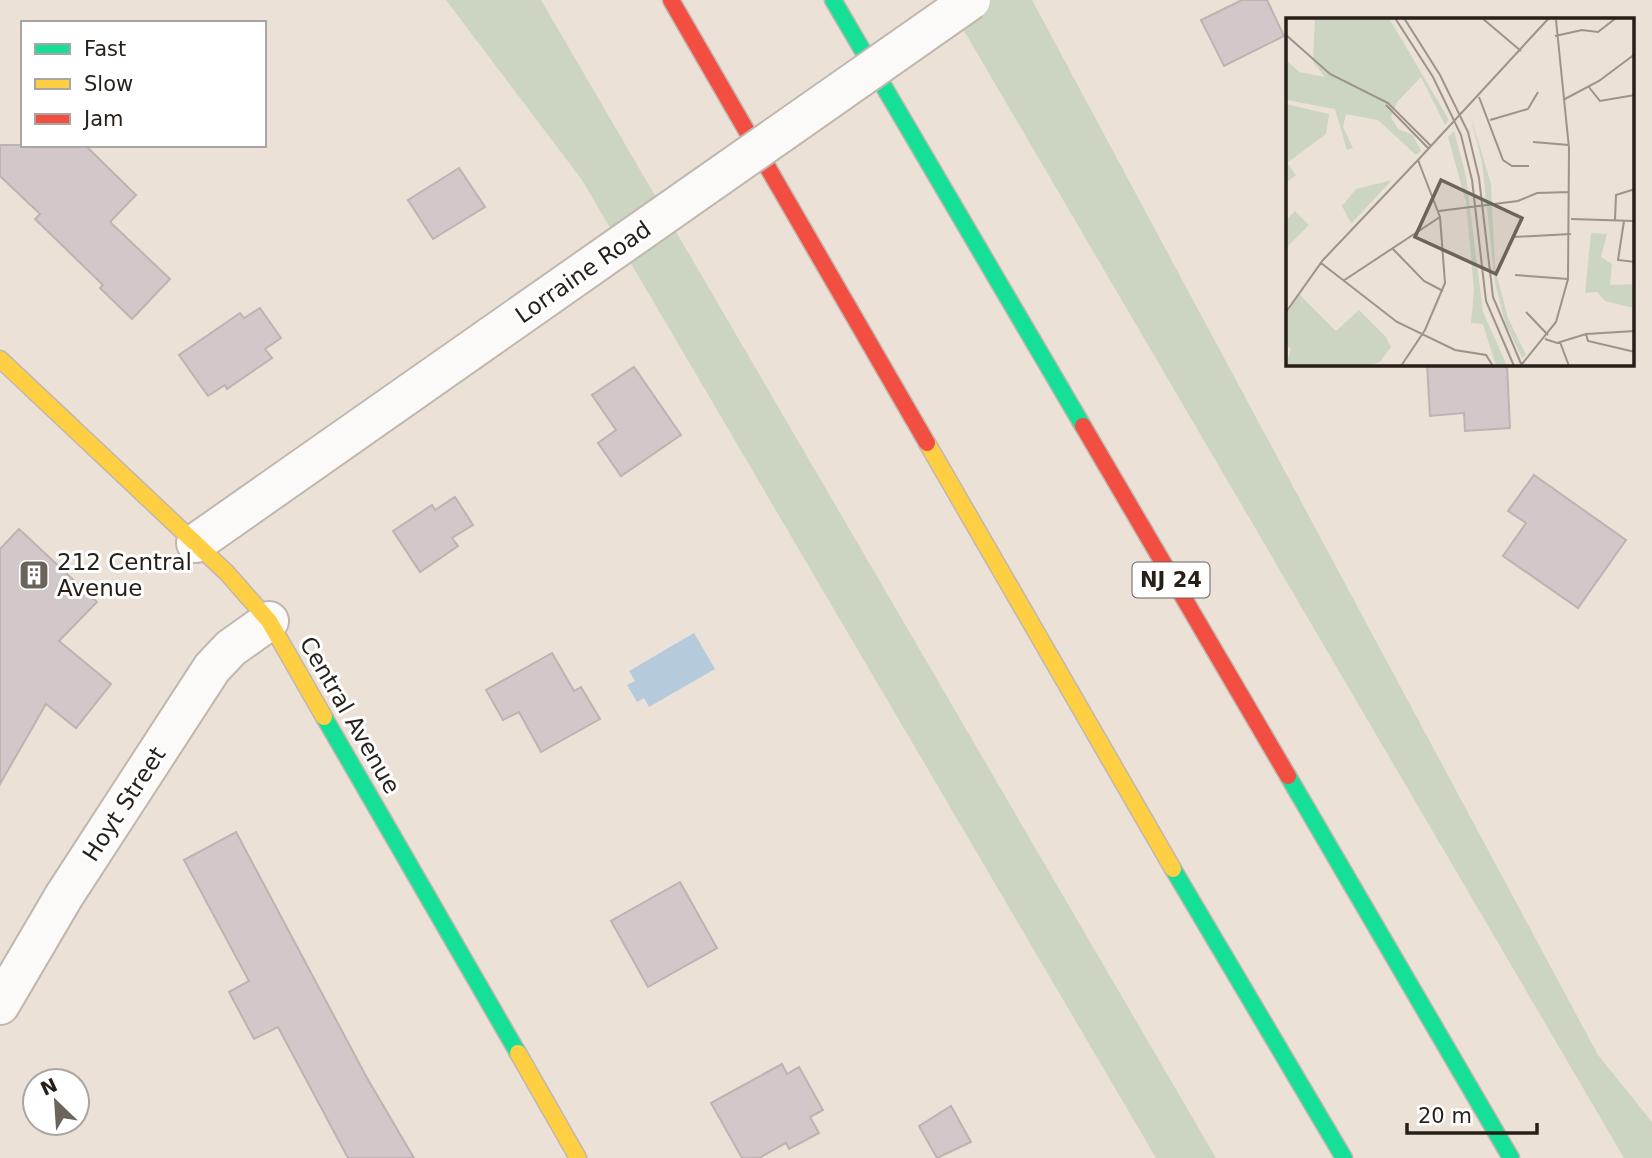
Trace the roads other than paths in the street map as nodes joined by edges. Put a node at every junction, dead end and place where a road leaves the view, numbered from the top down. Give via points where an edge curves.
1 (671, 0) edge
2 (833, 0) edge
3 (971, 0) edge
4 (0, 359) edge
5 (196, 543) junction
6 (269, 621) junction
7 (0, 1005) edge
8 (578, 1158) edge
9 (1344, 1158) edge
10 (1511, 1158) edge

1 - 9 main road
2 - 10 main road, NJ 24
3 - 5 street, Lorraine Road, bridge
4 - 5 main road, Central Avenue
5 - 6 main road, Central Avenue
6 - 7 street, Hoyt Street via 212,668 64,896
6 - 8 main road, Central Avenue

